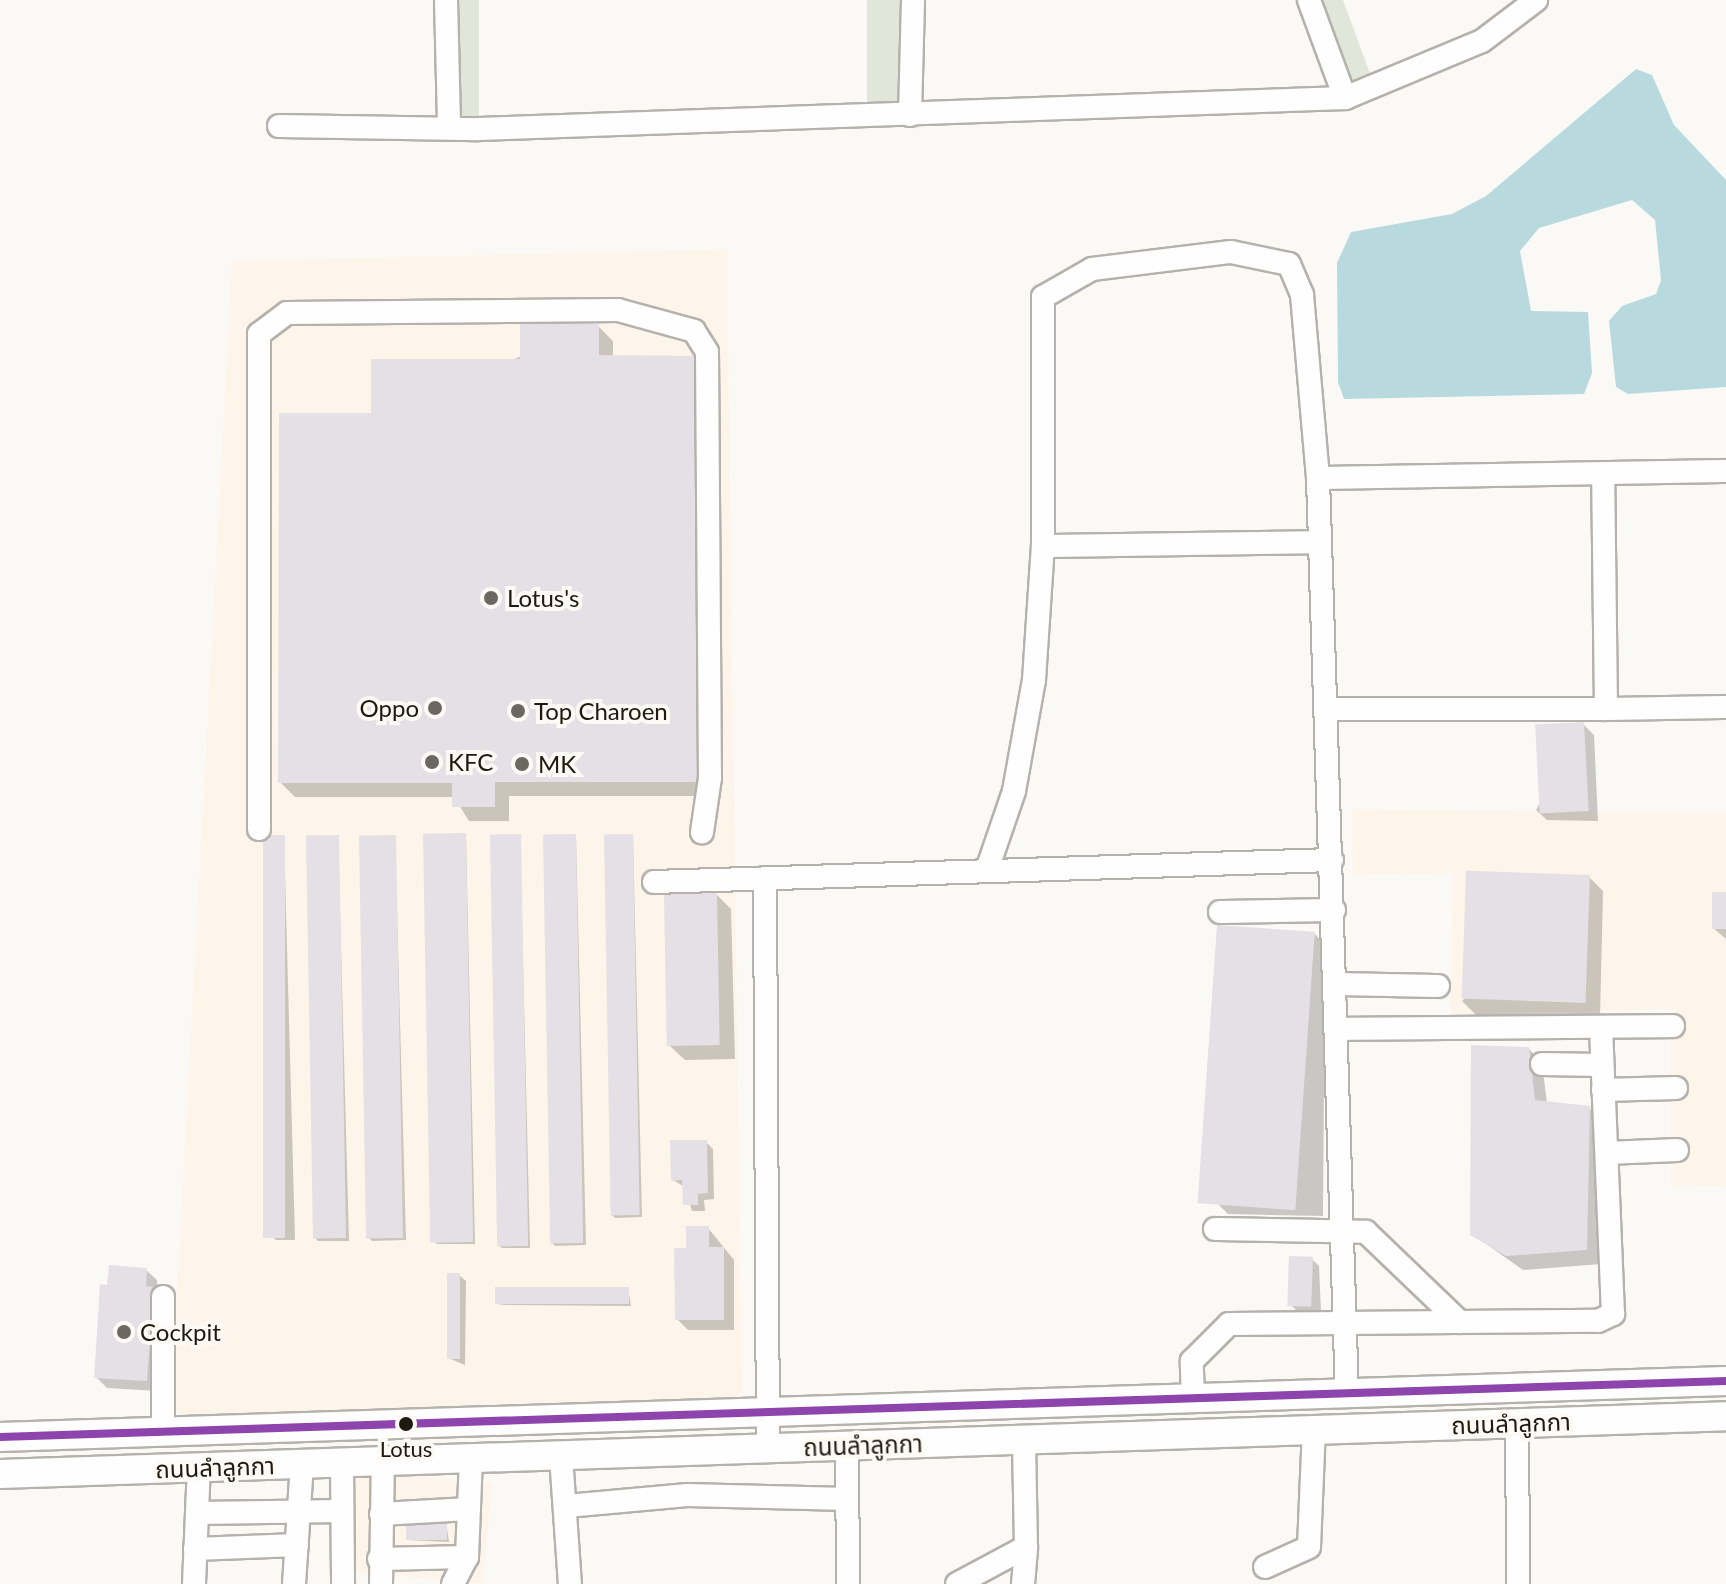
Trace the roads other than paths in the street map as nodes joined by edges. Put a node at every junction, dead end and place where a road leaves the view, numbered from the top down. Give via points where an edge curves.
1 (446, 0) edge
2 (913, 0) edge
3 (1309, 0) edge
4 (1536, 0) edge
5 (1345, 98) junction
6 (910, 115) junction
7 (449, 124) junction
8 (279, 126) dead end
9 (1726, 471) edge
10 (1603, 474) junction
11 (1318, 478) junction
12 (1318, 542) junction
13 (1043, 546) junction
14 (1726, 707) edge
15 (1328, 709) junction
16 (1606, 709) junction
17 (259, 829) dead end
18 (702, 832) dead end
19 (1332, 860) junction
20 (988, 867) junction
21 (765, 879) junction
22 (654, 882) dead end
23 (1334, 910) junction
24 (1220, 912) dead end
25 (1337, 984) junction
26 (1438, 986) dead end
27 (1673, 1026) dead end
28 (1601, 1027) junction
29 (1339, 1029) junction
30 (1542, 1064) dead end
31 (1601, 1065) junction
32 (1676, 1088) dead end
33 (1603, 1090) junction
34 (1677, 1150) dead end
35 (1607, 1153) junction
36 (1343, 1227) junction
37 (1215, 1229) dead end
38 (163, 1297) dead end
39 (1460, 1322) junction
40 (1346, 1323) junction
41 (1726, 1381) edge
42 (1347, 1396) junction
43 (1193, 1399) junction
44 (768, 1409) junction
45 (1726, 1416) edge
46 (1517, 1423) junction
47 (1314, 1430) junction
48 (163, 1432) junction
49 (0, 1437) edge
50 (1024, 1440) junction
51 (847, 1446) junction
52 (768, 1448) junction
53 (561, 1456) junction
54 (471, 1459) junction
55 (383, 1461) junction
56 (342, 1463) junction
57 (302, 1464) junction
58 (199, 1467) junction
59 (0, 1474) edge
60 (847, 1499) junction
61 (567, 1506) junction
62 (469, 1509) junction
63 (299, 1511) junction
64 (342, 1511) junction
65 (197, 1513) junction
66 (381, 1514) junction
67 (297, 1545) junction
68 (1026, 1547) junction
69 (195, 1549) junction
70 (467, 1557) junction
71 (379, 1559) junction
72 (1265, 1567) dead end
73 (194, 1584) edge
74 (294, 1584) edge
75 (343, 1584) edge
76 (381, 1584) edge
77 (453, 1584) edge
78 (570, 1584) edge
79 (848, 1584) edge
80 (957, 1584) edge
81 (1023, 1584) edge
82 (1518, 1584) edge

1 - 7 street
2 - 6 street
3 - 5 street
4 - 5 street via 1482,41
5 - 6 street
6 - 7 street via 479,129
7 - 8 street
9 - 10 street
10 - 11 street
10 - 16 street
11 - 12 street
11 - 13 street via 1302,295 1289,264 1231,252 1092,269 1043,297
12 - 13 street
12 - 15 street
13 - 20 street via 1034,680 1014,791
14 - 16 street
15 - 16 street
15 - 19 street
17 - 18 street via 259,334 287,313 618,310 694,331 707,352 710,762
19 - 20 street
19 - 23 street
20 - 21 street
21 - 22 street
21 - 44 street
23 - 24 street
23 - 25 street
25 - 26 street
25 - 29 street
27 - 28 street
28 - 29 street
28 - 31 street
29 - 36 street
30 - 31 street
31 - 33 street
32 - 33 street
33 - 35 street
34 - 35 street
35 - 39 street via 1613,1314 1598,1321
36 - 37 street
36 - 39 street via 1366,1232 1399,1256
36 - 40 street
38 - 48 street
39 - 40 street
40 - 42 street
40 - 43 street via 1229,1324 1192,1361
41 - 42 main road, ถนนลำลูกกา
42 - 43 main road, ถนนลำลูกกา
43 - 44 main road, ถนนลำลูกกา
44 - 48 main road, ถนนลำลูกกา
44 - 52 street
45 - 46 main road, ถนนลำลูกกา
46 - 47 main road, ถนนลำลูกกา
46 - 82 street
47 - 50 main road, ถนนลำลูกกา
47 - 72 street via 1309,1547
48 - 49 main road, ถนนลำลูกกา
50 - 51 main road, ถนนลำลูกกา
50 - 68 street
51 - 52 main road, ถนนลำลูกกา
51 - 60 street
52 - 53 main road, ถนนลำลูกกา
53 - 54 main road, ถนนลำลูกกา
53 - 61 street
54 - 55 main road, ถนนลำลูกกา
54 - 62 street
55 - 56 main road, ถนนลำลูกกา
55 - 66 street
56 - 57 main road, ถนนลำลูกกา
56 - 64 street
57 - 58 main road, ถนนลำลูกกา
57 - 63 street
58 - 59 main road, ถนนลำลูกกา
58 - 65 street
60 - 61 street via 687,1495
60 - 79 street
61 - 78 street
62 - 66 street
62 - 70 street
63 - 64 street
63 - 65 street
63 - 67 street
64 - 75 street
65 - 69 street
66 - 71 street
67 - 69 street
67 - 74 street
68 - 80 street
68 - 81 street
69 - 73 street
70 - 71 street
70 - 77 street
71 - 76 street

